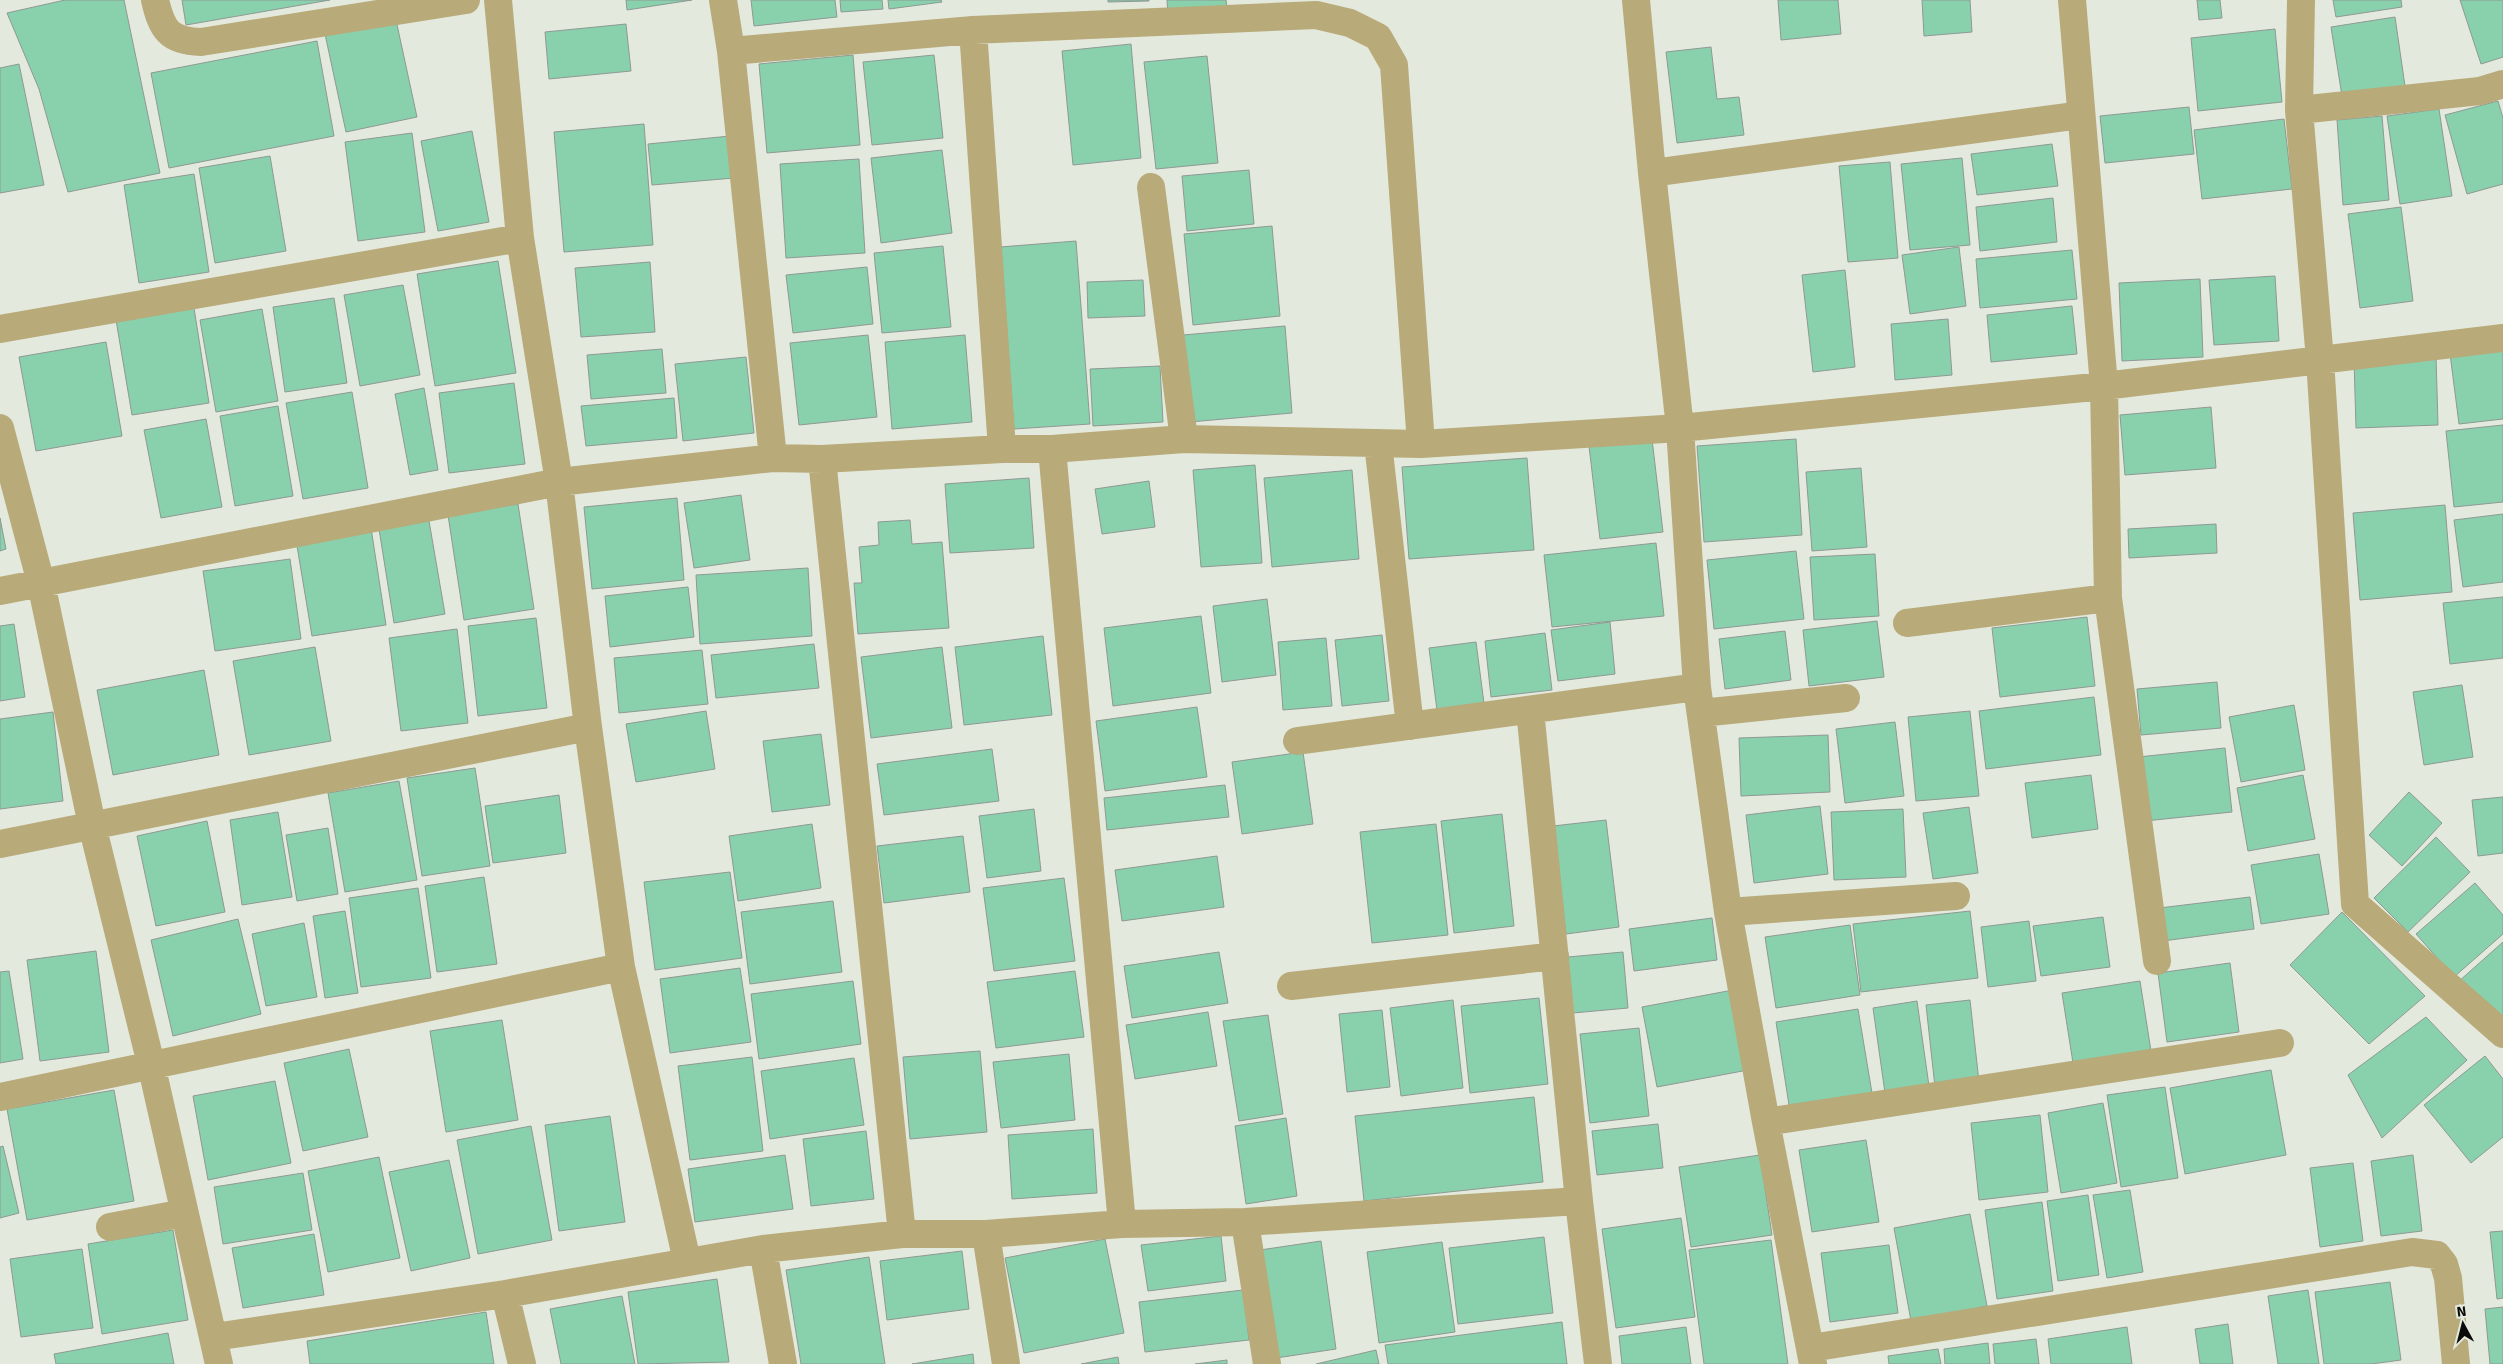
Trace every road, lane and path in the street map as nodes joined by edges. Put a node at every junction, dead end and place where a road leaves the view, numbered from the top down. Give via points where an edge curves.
1 (155, 0) edge
2 (466, 0) edge
3 (498, 0) edge
4 (724, 0) edge
5 (1636, 0) edge
6 (2072, 0) edge
7 (2301, 0) edge
8 (1317, 7) edge
9 (973, 30) junction
10 (731, 51) junction
11 (2503, 84) edge
12 (2299, 110) junction
13 (2081, 115) junction
14 (1652, 173) junction
15 (1151, 187) dead end
16 (520, 238) junction
17 (0, 329) edge
18 (2503, 338) edge
19 (2320, 360) junction
20 (2104, 386) junction
21 (0, 428) edge
22 (1680, 428) junction
23 (1184, 439) junction
24 (1378, 443) junction
25 (1421, 444) junction
26 (1002, 449) junction
27 (1052, 449) junction
28 (773, 458) junction
29 (822, 459) junction
30 (559, 482) junction
31 (41, 584) junction
32 (0, 591) edge
33 (2108, 598) junction
34 (1907, 623) dead end
35 (1846, 698) dead end
36 (1699, 700) junction
37 (1530, 710) junction
38 (1410, 726) junction
39 (588, 727) junction
40 (1297, 741) dead end
41 (92, 825) junction
42 (0, 844) edge
43 (1956, 896) dead end
44 (1728, 912) junction
45 (1555, 956) junction
46 (2157, 961) dead end
47 (622, 967) junction
48 (1291, 986) dead end
49 (2503, 1034) edge
50 (2280, 1043) dead end
51 (151, 1064) junction
52 (0, 1098) edge
53 (1766, 1122) junction
54 (1579, 1202) junction
55 (184, 1213) junction
56 (1244, 1222) junction
57 (1122, 1224) junction
58 (110, 1227) dead end
59 (902, 1234) junction
60 (986, 1234) junction
61 (763, 1249) junction
62 (687, 1261) junction
63 (505, 1294) junction
64 (214, 1337) junction
65 (1812, 1356) edge
66 (219, 1364) edge
67 (522, 1364) edge
68 (783, 1364) edge
69 (1006, 1364) edge
70 (1267, 1364) edge
71 (1598, 1364) edge
72 (2456, 1364) edge

1 - 2 street via 160,22 172,36 201,42
3 - 16 street
4 - 10 street
5 - 14 street
6 - 13 street
7 - 12 street
8 - 9 street
8 - 25 street via 1378,37 1394,66
9 - 10 street
9 - 26 street
10 - 28 street
11 - 12 street via 2480,91
12 - 19 street
13 - 14 street
13 - 20 street
14 - 22 street
15 - 23 street
16 - 17 street
16 - 30 street
18 - 19 street
19 - 20 street
19 - 49 street via 2355,904
20 - 22 street
20 - 33 street
21 - 31 street
22 - 25 street
22 - 36 street
23 - 24 street
23 - 27 street
24 - 25 street
24 - 38 street
26 - 27 street
26 - 29 street
27 - 57 street
28 - 29 street
28 - 30 street
29 - 59 street
30 - 31 street
30 - 39 street
31 - 32 street
31 - 41 street
33 - 34 street
33 - 46 street
35 - 36 street
36 - 37 street
36 - 44 street
37 - 38 street
37 - 45 street
38 - 40 street
39 - 41 street
39 - 47 street
41 - 42 street
41 - 51 street
43 - 44 street
44 - 53 street
45 - 48 street
45 - 54 street
47 - 51 street
47 - 62 street
50 - 53 street
51 - 52 street
51 - 55 street
53 - 65 street
54 - 56 street
54 - 71 street
55 - 58 street
55 - 64 street
56 - 57 street
56 - 70 street
57 - 60 street
59 - 60 street
59 - 61 street
60 - 69 street
61 - 62 street
61 - 68 street
62 - 63 street
63 - 64 street
63 - 67 street
64 - 66 street
65 - 72 street via 2424,1252 2437,1255 2448,1278

